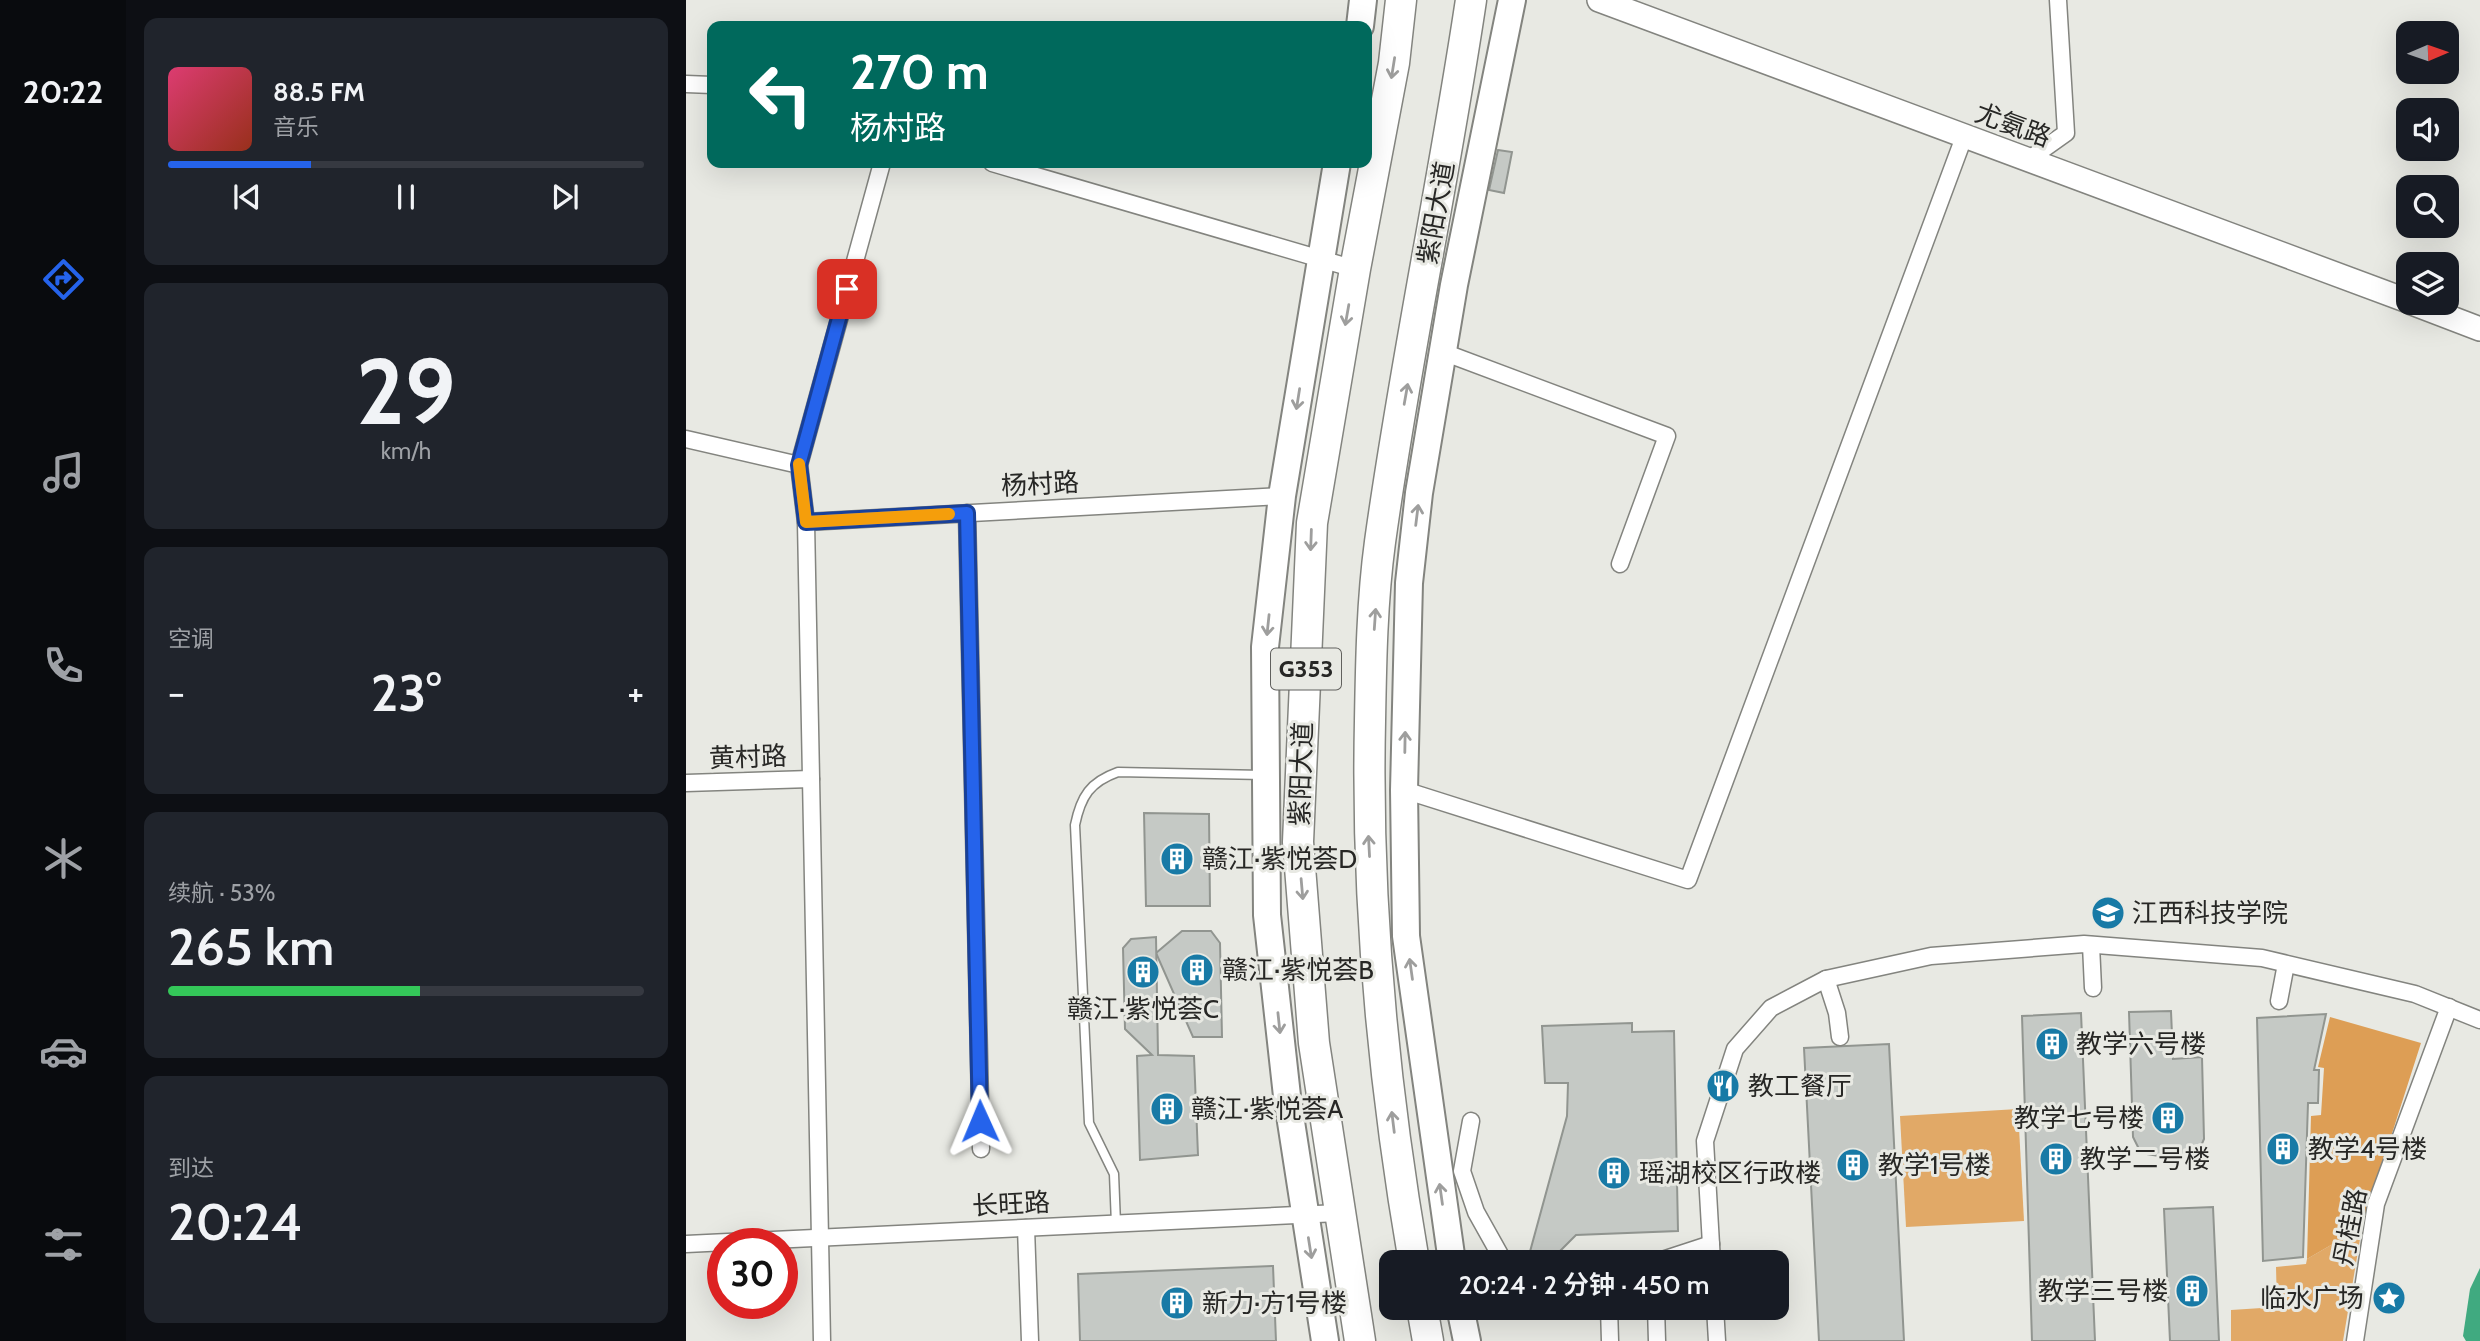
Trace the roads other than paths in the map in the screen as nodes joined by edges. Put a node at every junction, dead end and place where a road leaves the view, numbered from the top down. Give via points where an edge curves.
1 (1363, 0) edge
2 (1401, 0) edge
3 (1471, 0) edge
4 (1512, 0) edge
5 (1599, 0) edge
6 (2058, 0) edge
7 (1361, 21) edge
8 (686, 84) edge
9 (707, 85) edge
10 (1964, 137) junction
11 (2028, 160) junction
12 (881, 168) edge
13 (1009, 168) edge
14 (1336, 168) edge
15 (1321, 259) junction
16 (1354, 269) junction
17 (2396, 297) edge
18 (2444, 315) edge
19 (2480, 329) edge
20 (1443, 352) junction
21 (686, 439) edge
22 (799, 465) junction
23 (1282, 496) junction
24 (967, 513) junction
25 (806, 522) junction
26 (1620, 564) dead end
27 (1266, 776) junction
28 (811, 779) junction
29 (686, 783) edge
30 (1404, 790) junction
31 (2091, 945) junction
32 (2286, 964) junction
33 (1826, 979) junction
34 (2093, 988) dead end
35 (2279, 1001) dead end
36 (2449, 1007) junction
37 (2480, 1020) edge
38 (1840, 1037) dead end
39 (1471, 1121) dead end
40 (981, 1149) dead end
41 (1338, 1213) junction
42 (1305, 1215) junction
43 (1116, 1224) junction
44 (1026, 1228) junction
45 (820, 1238) junction
46 (686, 1244) edge
47 (1711, 1244) junction
48 (1412, 1250) edge
49 (1450, 1250) edge
50 (1497, 1250) edge
51 (1693, 1250) edge
52 (1711, 1250) edge
53 (1424, 1320) edge
54 (1463, 1320) edge
55 (1609, 1320) edge
56 (1656, 1320) edge
57 (1716, 1320) edge
58 (822, 1341) edge
59 (1030, 1341) edge
60 (1325, 1341) edge
61 (1360, 1341) edge
62 (1428, 1341) edge
63 (1467, 1341) edge
64 (1610, 1341) edge
65 (1657, 1341) edge
66 (1717, 1341) edge
67 (2355, 1341) edge

1 - 7 main road
2 -> 16 highway, 紫阳大道 / G353 via 1395,64
48 -> 3 highway, 紫阳大道 / G353 via 1374,945 1368,818 1371,668 1380,544
4 - 20 main road
5 - 10 main road, 尤氨路
6 - 11 street via 2066,132
8 - 9 street
10 - 11 main road, 尤氨路
10 - 30 street via 1688,880
11 - 17 main road, 尤氨路
12 - 22 street
13 - 15 street
14 - 15 main road
15 - 16 street
15 -> 23 main road
16 -> 41 highway, 紫阳大道 / G353 via 1312,523 1298,842 1314,1043
18 - 19 main road, 尤氨路
20 - 26 street via 1667,436
30 -> 20 main road via 1409,583
21 - 22 street
22 - 25 street
23 - 24 street, 杨村路
23 -> 27 main road via 1265,648
24 - 25 street, 杨村路
24 - 40 street
25 - 28 street
27 -> 42 main road via 1267,915
27 - 43 lane via 1118,772 1098,779 1078,812 1090,1123 1114,1174
28 - 29 street, 黄村路
28 - 45 street
49 -> 30 main road via 1406,936
31 - 32 street via 2262,958
31 - 33 street via 1931,956
31 - 34 street
32 - 35 street
32 - 36 street via 2416,994
33 - 38 street
33 - 47 street via 1771,1008 1735,1049 1705,1141
36 - 37 street
36 - 67 street, 丹桂路 via 2376,1204
39 - 50 street via 1462,1171 1476,1212
41 - 42 street, 长旺路
41 - 61 highway, 紫阳大道 / G353
42 - 43 street, 长旺路
42 -> 60 main road
43 - 44 street, 长旺路
44 - 45 street, 长旺路
44 - 59 street
45 - 46 street, 长旺路
45 - 58 street
47 - 51 street
47 - 52 street
53 - 62 highway
54 - 63 main road
55 - 64 street
56 - 65 street
57 - 66 street

